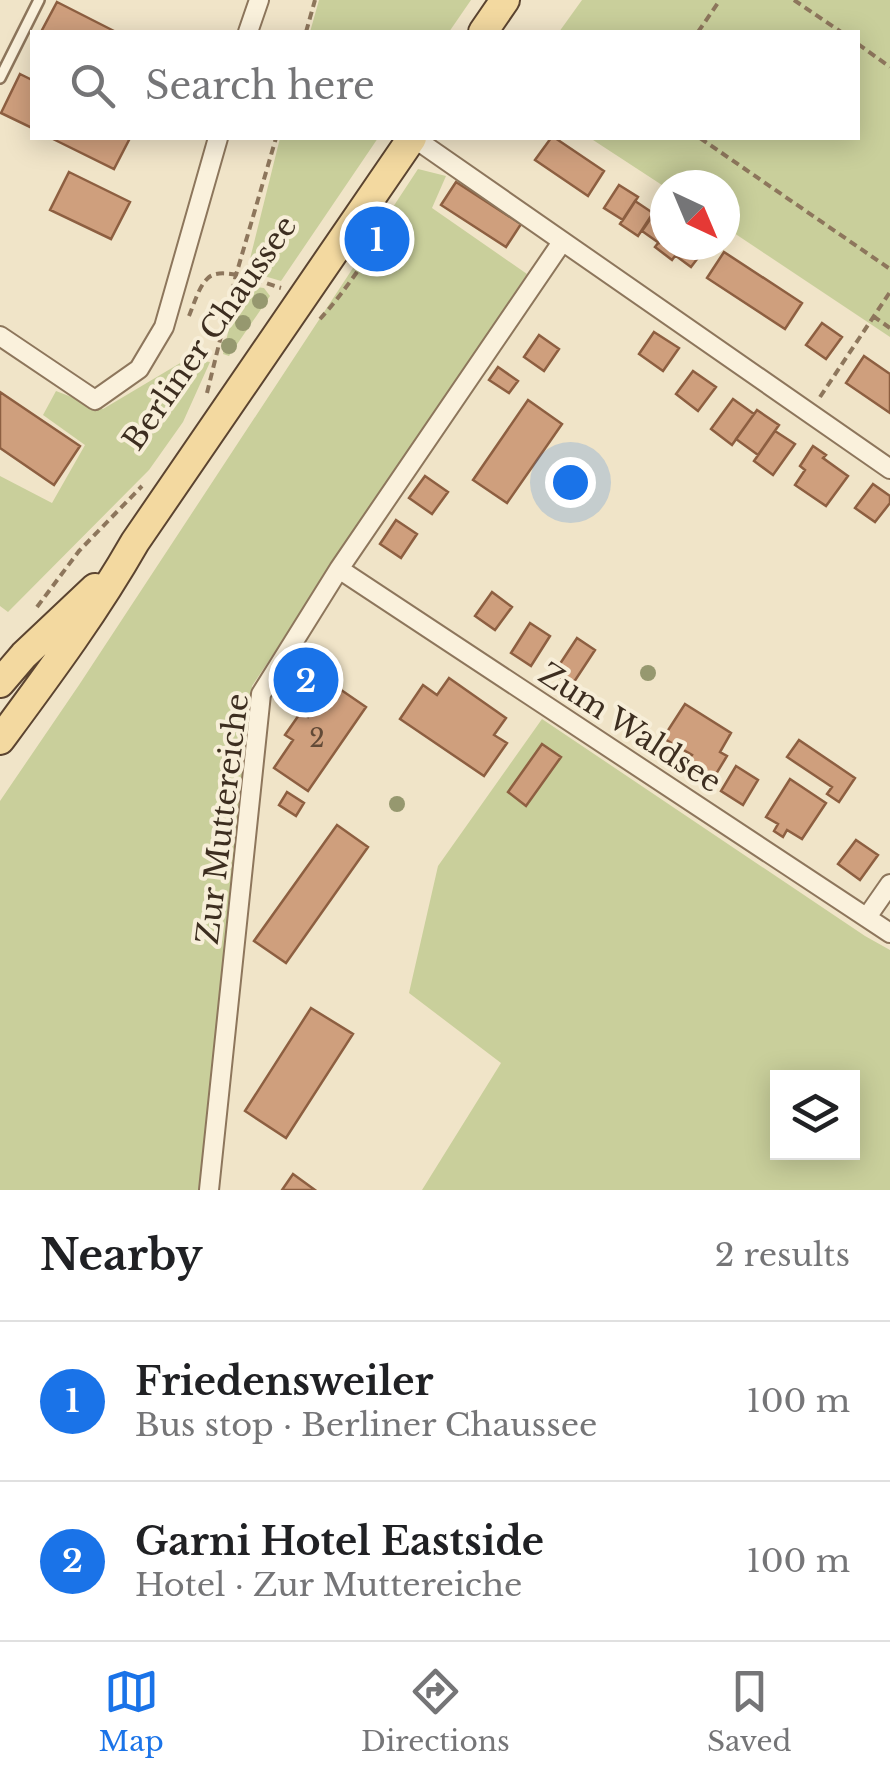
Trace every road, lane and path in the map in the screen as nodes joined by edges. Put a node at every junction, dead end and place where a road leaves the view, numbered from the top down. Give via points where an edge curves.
1 (39, 0) edge
2 (259, 0) edge
3 (315, 0) edge
4 (505, 0) edge
5 (720, 0) edge
6 (794, 0) edge
7 (249, 30) edge
8 (307, 30) edge
9 (484, 30) edge
10 (699, 30) edge
11 (837, 30) edge
12 (860, 45) edge
13 (890, 67) edge
14 (0, 78) edge
15 (217, 140) edge
16 (275, 140) edge
17 (412, 140) edge
18 (416, 140) edge
19 (703, 140) edge
20 (562, 242) junction
21 (890, 269) edge
22 (236, 276) junction
23 (281, 288) dead end
24 (890, 292) edge
25 (873, 316) junction
26 (890, 328) edge
27 (0, 336) edge
28 (217, 380) dead end
29 (809, 414) junction
30 (890, 469) edge
31 (148, 480) dead end
32 (135, 542) junction
33 (339, 568) junction
34 (34, 611) dead end
35 (0, 683) edge
36 (0, 740) edge
37 (890, 884) edge
38 (867, 917) junction
39 (890, 933) edge
40 (208, 1190) edge

1 - 14 lane
2 - 7 street
3 - 8 path
4 - 9 main road
5 - 10 path
6 - 11 path
12 - 13 path
15 - 27 street via 164,326 140,369 95,400
16 - 22 path
17 - 32 main road, Berliner Chaussee
18 - 20 street
19 - 21 path
20 - 29 street
20 - 33 street, Zur Muttereiche
22 - 23 path
22 - 28 path, Berliner Chaussee via 206,396
24 - 25 path
25 - 26 path
25 - 29 path
29 - 30 street
31 - 34 path, Berliner Chaussee via 79,551
32 - 35 main road, Berliner Chaussee
32 - 36 main road, Berliner Chaussee
33 - 38 street, Zum Waldsee
33 - 40 street, Zur Muttereiche via 261,694
37 - 38 street
38 - 39 street, Zum Waldsee

